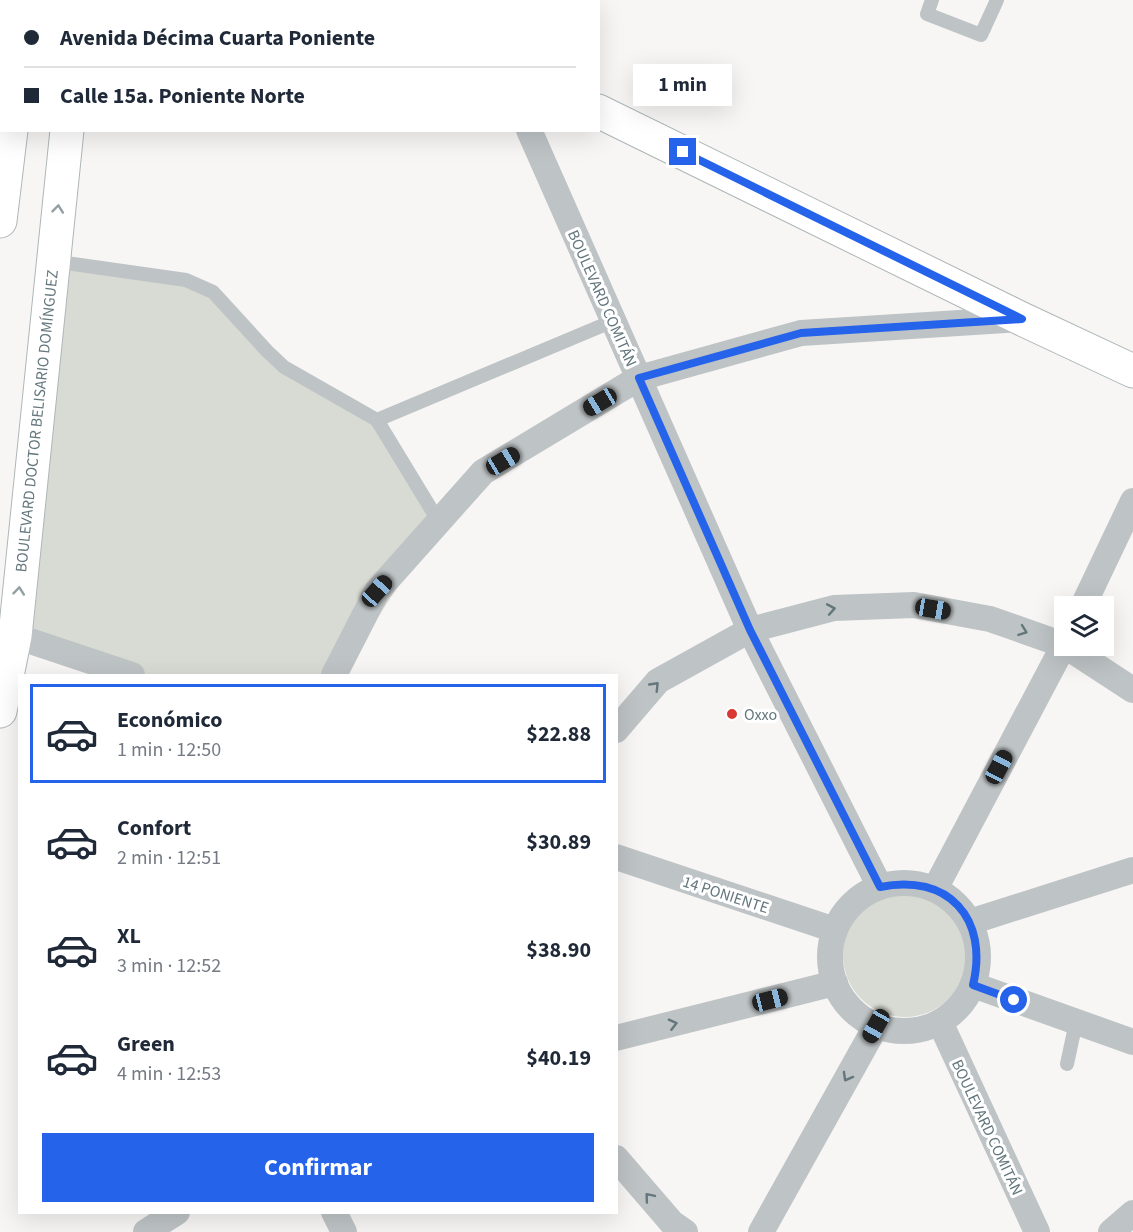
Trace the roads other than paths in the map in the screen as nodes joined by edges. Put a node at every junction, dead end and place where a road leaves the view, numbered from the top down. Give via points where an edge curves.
1 (932, 0) edge
2 (997, 0) edge
3 (600, 112) edge
4 (11, 132) edge
5 (67, 132) edge
6 (530, 132) edge
7 (0, 221) edge
8 (52, 261) junction
9 (1022, 319) junction
10 (614, 321) junction
11 (1133, 371) edge
12 (639, 378) junction
13 (377, 420) junction
14 (1133, 501) edge
15 (439, 522) junction
16 (1088, 596) edge
17 (750, 630) junction
18 (7, 635) edge
19 (1054, 641) edge
20 (1058, 656) edge
21 (1082, 656) edge
22 (129, 674) edge
23 (335, 674) edge
24 (1133, 690) edge
25 (0, 711) edge
26 (618, 728) edge
27 (618, 858) edge
28 (1133, 870) edge
29 (880, 887) junction
30 (934, 889) junction
31 (970, 922) junction
32 (836, 930) junction
33 (835, 983) junction
34 (973, 985) junction
35 (940, 1022) junction
36 (1076, 1022) junction
37 (876, 1026) junction
38 (618, 1037) edge
39 (1133, 1042) edge
40 (1067, 1064) dead end
41 (618, 1160) edge
42 (1133, 1212) edge
43 (174, 1214) edge
44 (335, 1214) edge
45 (146, 1232) edge
46 (344, 1232) edge
47 (685, 1232) edge
48 (761, 1232) edge
49 (1037, 1232) edge
50 (1111, 1232) edge

1 - 2 lane via 927,14 981,35
3 - 9 main road
4 - 7 main road
8 -> 5 main road, BOULEVARD DOCTOR BELISARIO DOMÍNGUEZ
6 - 10 street, BOULEVARD COMITÁN
8 - 13 lane via 186,280 213,292 284,367
18 -> 8 main road, BOULEVARD DOCTOR BELISARIO DOMÍNGUEZ
9 - 11 main road
9 - 12 street via 801,333
10 - 12 street, BOULEVARD COMITÁN
10 - 13 lane
12 - 15 street via 483,472
12 - 17 street, BOULEVARD COMITÁN
13 - 15 lane
14 - 16 street
15 - 23 street via 377,591
17 -> 19 street via 834,608 914,605 990,619
26 -> 17 street via 658,681
17 - 29 street, BOULEVARD COMITÁN
18 - 22 street
18 - 25 main road, BOULEVARD DOCTOR BELISARIO DOMÍNGUEZ
20 - 30 street
21 - 24 street
27 - 32 street, 14 PONIENTE
28 - 31 street
29 - 30 street via 907,883
29 - 32 street via 853,904
30 - 31 street via 951,900
31 - 34 street via 978,948
32 - 33 street via 831,948
33 - 37 street via 859,1016
38 -> 33 street
34 - 35 street via 955,1011
34 - 36 street
35 - 37 street via 919,1030 897,1031
35 - 49 street, BOULEVARD COMITÁN
36 - 39 street
36 - 40 lane
37 -> 48 street
47 -> 41 street via 672,1223
42 - 50 street
43 - 45 street
44 - 46 street

